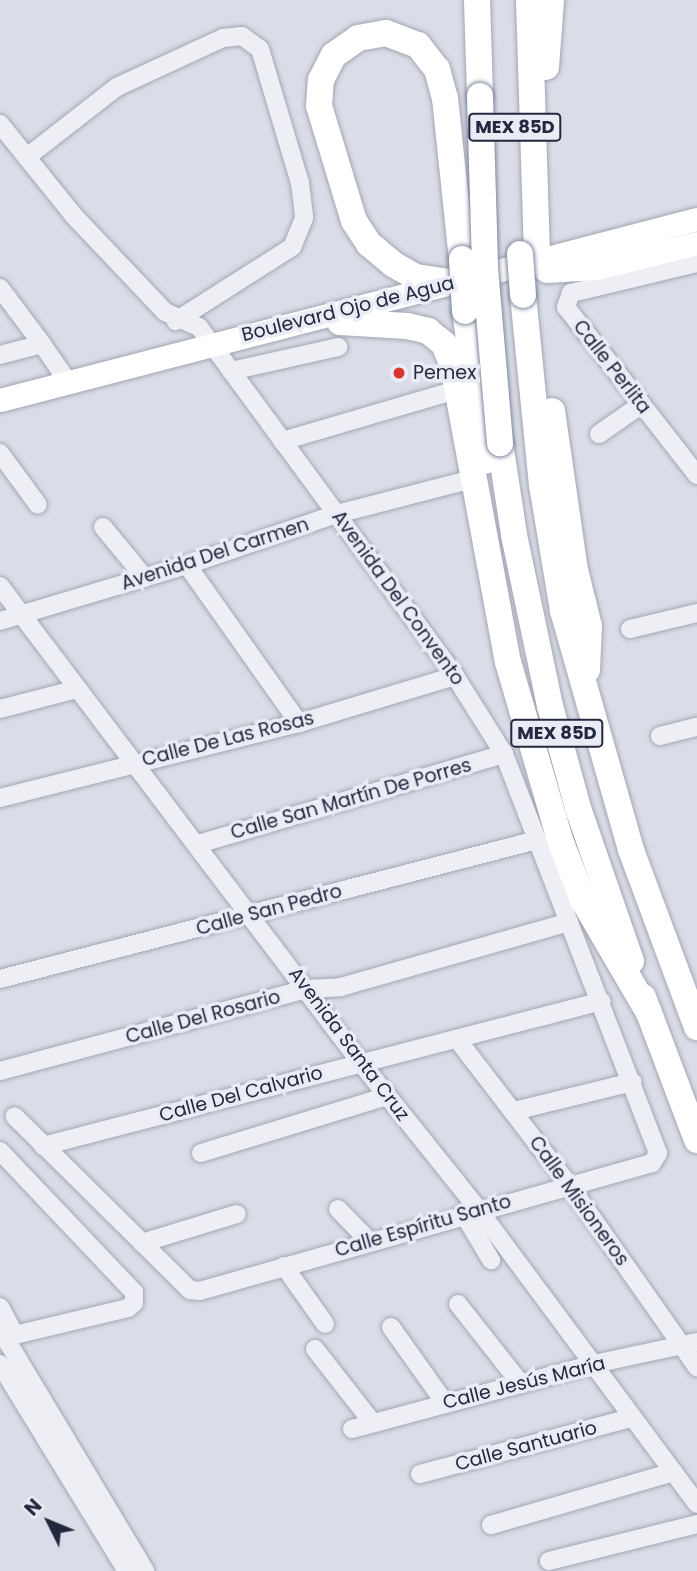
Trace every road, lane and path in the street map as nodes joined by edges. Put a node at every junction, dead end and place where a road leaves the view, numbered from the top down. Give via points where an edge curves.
1 (477, 0) edge
2 (511, 0) edge
3 (529, 0) edge
4 (551, 0) edge
5 (532, 112) junction
6 (0, 124) edge
7 (27, 157) junction
8 (697, 219) edge
9 (697, 230) edge
10 (697, 243) edge
11 (528, 254) junction
12 (566, 256) junction
13 (697, 263) edge
14 (459, 271) junction
15 (0, 288) edge
16 (176, 321) junction
17 (339, 334) junction
18 (42, 344) junction
19 (0, 355) edge
20 (219, 356) junction
21 (68, 382) junction
22 (456, 390) junction
23 (0, 400) edge
24 (642, 404) junction
25 (0, 414) edge
26 (599, 434) dead end
27 (282, 441) junction
28 (0, 453) edge
29 (697, 475) edge
30 (472, 479) junction
31 (38, 505) dead end
32 (337, 514) junction
33 (103, 527) dead end
34 (187, 565) junction
35 (145, 578) junction
36 (0, 586) edge
37 (697, 613) edge
38 (22, 616) junction
39 (0, 621) edge
40 (630, 629) dead end
41 (509, 662) junction
42 (455, 676) junction
43 (77, 689) junction
44 (0, 709) edge
45 (299, 723) junction
46 (697, 727) edge
47 (660, 736) dead end
48 (504, 754) junction
49 (134, 762) junction
50 (0, 798) edge
51 (537, 840) junction
52 (198, 844) junction
53 (251, 915) junction
54 (569, 922) junction
55 (0, 979) edge
56 (306, 989) junction
57 (603, 1002) junction
58 (649, 1013) junction
59 (697, 1027) edge
60 (457, 1039) junction
61 (361, 1063) junction
62 (0, 1071) edge
63 (632, 1082) junction
64 (387, 1096) junction
65 (514, 1111) junction
66 (14, 1116) dead end
67 (697, 1140) edge
68 (43, 1146) junction
69 (0, 1151) edge
70 (201, 1153) dead end
71 (657, 1160) joint
72 (569, 1185) junction
73 (338, 1209) dead end
74 (470, 1211) junction
75 (237, 1214) dead end
76 (369, 1241) junction
77 (142, 1243) junction
78 (491, 1260) dead end
79 (284, 1266) junction
80 (458, 1304) dead end
81 (0, 1307) edge
82 (325, 1324) dead end
83 (391, 1327) dead end
84 (7, 1334) edge
85 (690, 1344) edge
86 (315, 1349) dead end
87 (0, 1364) edge
88 (594, 1364) junction
89 (697, 1367) edge
90 (522, 1384) junction
91 (445, 1402) junction
92 (631, 1418) junction
93 (372, 1422) junction
94 (352, 1429) dead end
95 (673, 1472) junction
96 (421, 1474) dead end
97 (697, 1504) edge
98 (697, 1524) edge
99 (491, 1525) dead end
100 (549, 1561) dead end
101 (127, 1571) edge
102 (145, 1571) edge

1 - 58 highway, MEX 85D, bridge via 485,268 500,443 530,621 565,762
2 - 11 highway, MEX 85D
3 - 5 highway
4 - 5 highway via 545,78
5 - 11 highway
6 - 7 street, Avenida Del Convento
7 - 16 street, Avenida Del Convento via 74,216
7 - 16 street via 117,87 223,37 242,36 260,49 300,183 304,218 292,247
8 - 12 main road, Boulevard Ojo de Agua
9 - 12 main road via 596,257
10 - 17 main road, Boulevard Ojo de Agua via 596,268 545,271 458,290
11 - 59 highway, MEX 85D, bridge via 542,485 563,611 631,850
12 - 14 main road, Boulevard Ojo de Agua
13 - 24 street, Calle Perlita via 571,293 566,299 566,307
14 - 14 highway via 416,277 369,244 354,221 319,106 321,80 334,55 358,38 386,33 418,45 437,69 444,98
14 - 20 main road, Boulevard Ojo de Agua
14 - 41 highway, bridge via 508,617
15 - 18 street
16 - 20 street, Avenida Del Convento via 199,327
17 - 20 main road, Boulevard Ojo de Agua
17 - 22 highway via 428,331 444,344
18 - 19 street
18 - 21 street
20 - 21 main road, Boulevard Ojo de Agua
20 - 25 main road, Boulevard Ojo de Agua
20 - 27 street, Avenida Del Convento
21 - 23 main road, Boulevard Ojo de Agua
22 - 27 street
22 - 30 highway
24 - 26 street
24 - 29 street, Calle Perlita
27 - 32 street, Avenida Del Convento
28 - 31 street
30 - 32 street, Avenida Del Carmen
30 - 41 highway
32 - 34 street, Avenida Del Carmen
32 - 42 street, Avenida Del Convento
33 - 35 street
34 - 35 street, Avenida Del Carmen
34 - 45 street
35 - 38 street, Avenida Del Carmen
36 - 38 street, Avenida Santa Cruz
37 - 40 street
38 - 39 street, Avenida Del Carmen
38 - 43 street, Avenida Santa Cruz
41 - 58 highway via 560,840 583,900
42 - 45 street, Calle De Las Rosas
42 - 48 street, Avenida Del Convento
43 - 44 street
43 - 49 street, Avenida Santa Cruz
45 - 49 street, Calle De Las Rosas
46 - 47 street
48 - 51 street, Avenida Del Convento
48 - 52 street, Calle San Martín De Porres
49 - 50 street, Calle De Las Rosas
49 - 52 street, Avenida Santa Cruz
51 - 53 street, Calle San Pedro
51 - 54 street, Avenida Del Convento
52 - 53 street, Avenida Santa Cruz
53 - 55 street, Calle San Pedro
53 - 56 street, Avenida Santa Cruz
54 - 56 street, Calle Del Rosario via 341,987
54 - 57 street, Avenida Del Convento
56 - 61 street, Avenida Santa Cruz
56 - 62 street, Calle Del Rosario
57 - 60 street, Calle Del Calvario
57 - 63 street, Avenida Del Convento
58 - 67 highway, MEX 85D
60 - 61 street, Calle Del Calvario
60 - 65 street, Calle Misioneros
61 - 64 street, Avenida Santa Cruz
61 - 68 street, Calle Del Calvario
63 - 65 street
63 - 71 street, Avenida Del Convento
64 - 70 street
64 - 74 street, Avenida Santa Cruz
65 - 72 street, Calle Misioneros
66 - 68 street
68 - 77 street
69 - 84 street via 134,1292 134,1303
71 - 72 street, Calle Espíritu Santo
72 - 74 street, Calle Espíritu Santo
72 - 85 street, Calle Misioneros
73 - 76 street
74 - 76 street, Calle Espíritu Santo
74 - 78 street
74 - 88 street, Avenida Santa Cruz
75 - 77 street
76 - 79 street, Calle Espíritu Santo
77 - 79 street, Calle Espíritu Santo via 190,1290
79 - 82 street
80 - 90 street
81 - 84 street
83 - 91 street
84 - 102 street
85 - 88 street, Calle Jesús María
85 - 89 street, Calle Misioneros
86 - 93 street
87 - 101 street
88 - 90 street, Calle Jesús María
88 - 92 street, Avenida Santa Cruz
90 - 91 street, Calle Jesús María
91 - 93 street, Calle Jesús María
92 - 95 street, Avenida Santa Cruz
92 - 96 street, Calle Santuario
93 - 94 street, Calle Jesús María
95 - 97 street, Avenida Santa Cruz
95 - 99 street
98 - 100 street

